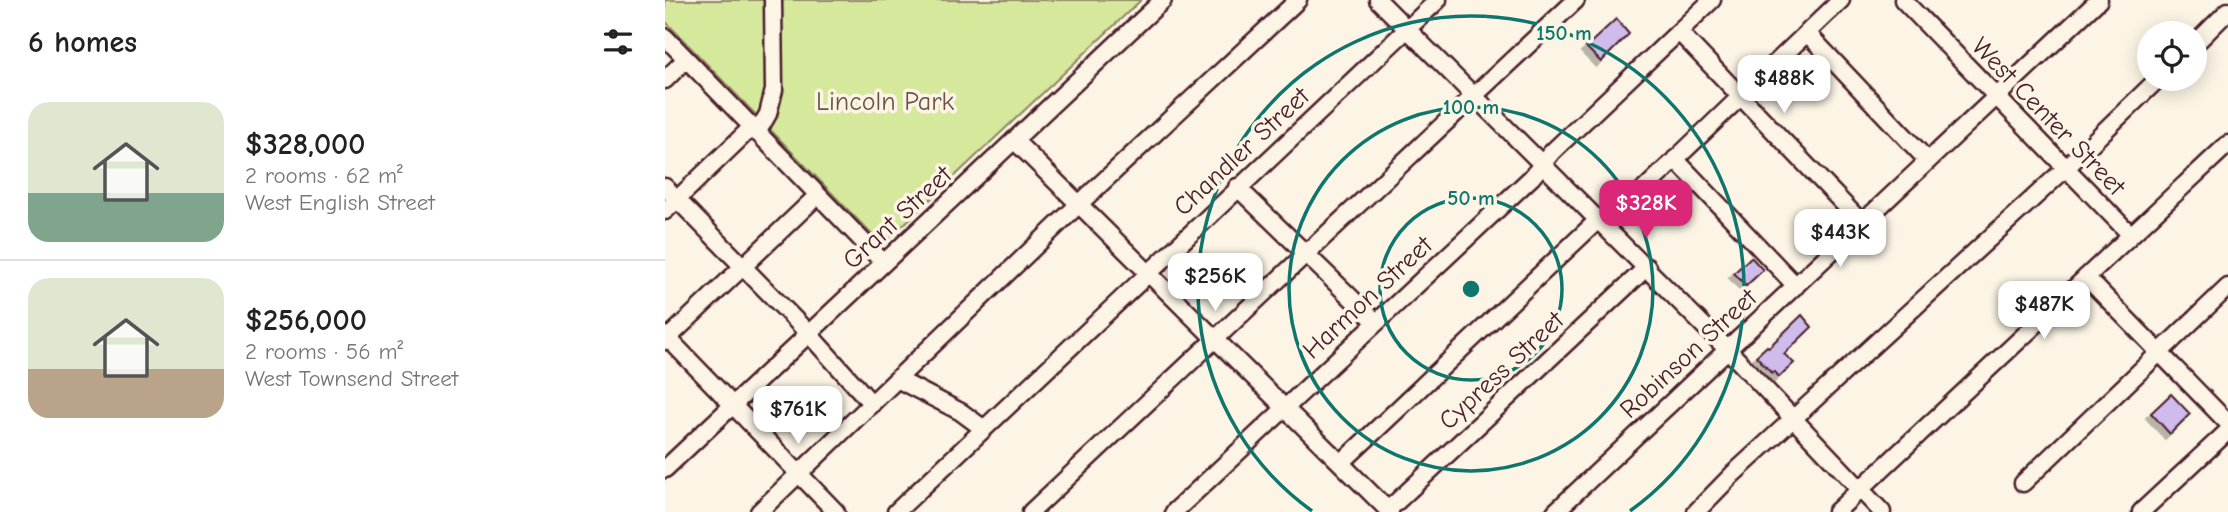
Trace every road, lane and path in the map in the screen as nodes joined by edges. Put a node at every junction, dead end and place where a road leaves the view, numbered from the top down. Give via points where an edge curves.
1 (773, 0) edge
2 (1163, 0) edge
3 (1298, 0) edge
4 (1378, 0) edge
5 (1438, 0) edge
6 (1576, 0) edge
7 (1712, 0) edge
8 (1841, 0) edge
9 (1903, 0) edge
10 (2099, 0) edge
11 (2228, 11) edge
12 (1407, 29) junction
13 (1679, 32) junction
14 (2207, 32) edge
15 (1807, 33) junction
16 (665, 37) edge
17 (686, 59) junction
18 (665, 80) edge
19 (2146, 91) edge
20 (1474, 97) junction
21 (1742, 97) junction
22 (1997, 97) junction
23 (755, 130) junction
24 (1014, 140) junction
25 (2228, 144) edge
26 (1675, 159) junction
27 (1928, 161) junction
28 (1542, 165) junction
29 (2066, 168) junction
30 (665, 187) edge
31 (1237, 187) junction
32 (818, 195) junction
33 (677, 199) junction
34 (1078, 205) junction
35 (665, 211) edge
36 (1603, 223) junction
37 (1862, 223) junction
38 (2131, 236) junction
39 (1307, 254) junction
40 (884, 263) junction
41 (743, 267) junction
42 (1647, 267) junction
43 (1148, 274) junction
44 (2085, 277) junction
45 (1796, 286) junction
46 (2228, 287) edge
47 (1376, 322) junction
48 (809, 334) junction
49 (666, 338) edge
50 (1214, 338) junction
51 (1728, 349) junction
52 (2159, 353) junction
53 (897, 379) junction
54 (872, 404) junction
55 (733, 407) junction
56 (1285, 408) junction
57 (1793, 419) junction
58 (2228, 423) edge
59 (983, 429) junction
60 (2228, 431) edge
61 (1341, 463) junction
62 (665, 469) edge
63 (799, 474) junction
64 (2023, 483) dead end
65 (1860, 490) junction
66 (1389, 511) edge
67 (758, 512) edge
68 (836, 512) edge
69 (895, 512) edge
70 (1031, 512) edge
71 (1174, 512) edge
72 (1555, 512) edge
73 (1696, 512) edge
74 (1836, 512) edge
75 (1882, 512) edge
76 (2141, 512) edge

1 - 23 street via 773,90 768,114
2 - 24 street, Grant Street
3 - 34 street
4 - 12 street
5 - 12 street, Chandler Street
6 - 20 street
7 - 13 street, Harmon Street
8 - 15 street
9 - 22 street, West Center Street
10 - 22 street, Robinson Street
11 - 14 street
12 - 20 street
12 - 31 street, Chandler Street
13 - 21 street
13 - 28 street, Harmon Street
15 - 21 street
15 - 27 street
16 - 17 street
17 - 18 street
17 - 23 street
19 - 29 street
20 - 28 street
20 - 39 street
21 - 26 street
21 - 37 street
22 - 27 street, Robinson Street
22 - 29 street, West Center Street
23 - 32 street
23 - 33 street
24 - 34 street
24 - 40 street, Grant Street
25 - 38 street
26 - 36 street
26 - 45 street
27 - 37 street, Robinson Street
28 - 36 street
28 - 47 street, Harmon Street
29 - 38 street, West Center Street
29 - 57 street
30 - 33 street
31 - 39 street
31 - 43 street, Chandler Street
32 - 40 street
32 - 41 street
33 - 35 street
33 - 41 street
34 - 43 street
34 - 53 street
36 - 42 street
36 - 61 street
37 - 45 street, Robinson Street
38 - 44 street
39 - 47 street
39 - 50 street
40 - 48 street, Grant Street
41 - 48 street
41 - 49 street
42 - 51 street
42 - 66 street, Cypress Street
43 - 50 street
43 - 59 street, Chandler Street
44 - 52 street
44 - 65 street
45 - 51 street, Robinson Street
46 - 52 street
47 - 56 street, Harmon Street
48 - 54 street
48 - 55 street, Grant Street
49 - 55 street
50 - 56 street
50 - 70 street
51 - 57 street
51 - 72 street, Robinson Street
52 - 58 street
52 - 64 street
53 - 54 street
53 - 59 street via 961,412
54 - 63 street
55 - 62 street, Grant Street
55 - 63 street
56 - 61 street
56 - 71 street, Harmon Street
57 - 65 street
57 - 73 street
59 - 69 street, Chandler Street
60 - 76 street
61 - 66 street
63 - 67 street
63 - 68 street
65 - 74 street
65 - 75 street

